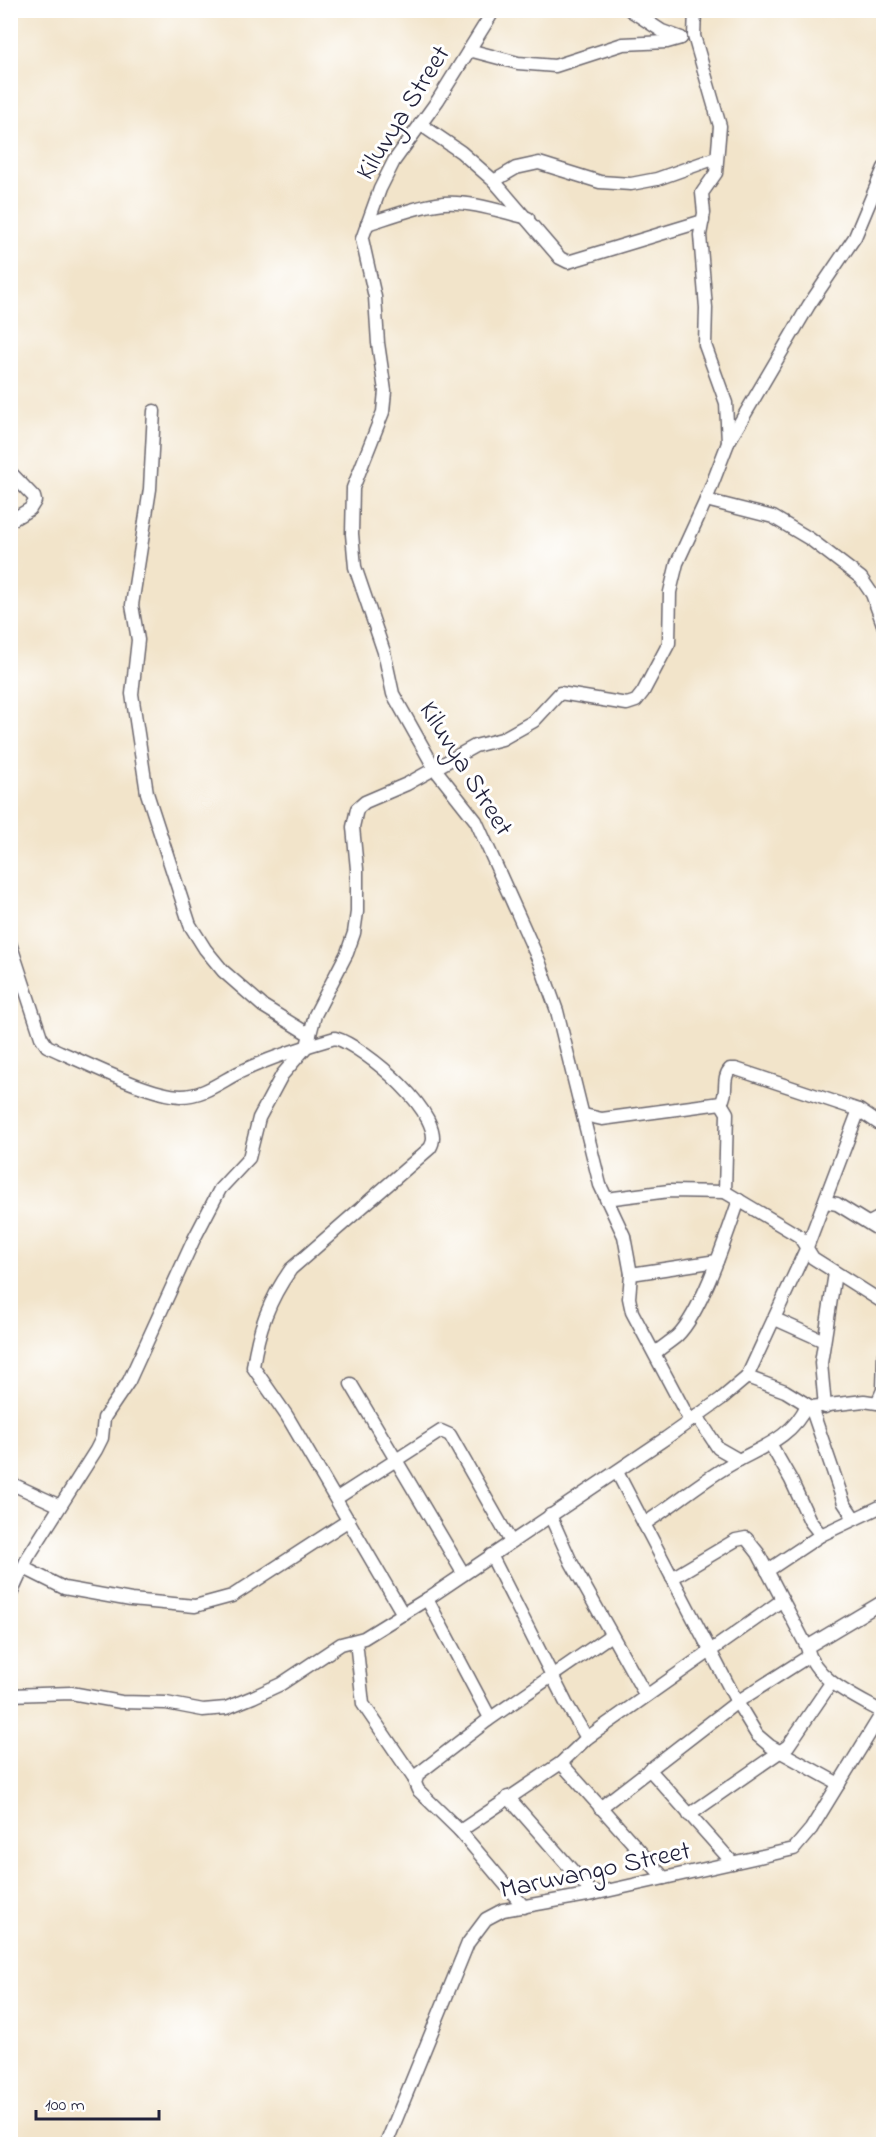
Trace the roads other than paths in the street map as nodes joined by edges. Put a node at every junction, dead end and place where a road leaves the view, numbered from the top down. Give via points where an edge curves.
1 (494, 10) edge
2 (630, 10) edge
3 (695, 10) edge
4 (694, 36) junction
5 (681, 38) junction
6 (469, 50) junction
7 (420, 124) junction
8 (716, 158) junction
9 (884, 168) edge
10 (494, 181) junction
11 (528, 218) junction
12 (703, 221) junction
13 (367, 224) junction
14 (154, 411) dead end
15 (728, 443) junction
16 (10, 472) edge
17 (706, 500) junction
18 (10, 521) edge
19 (884, 627) edge
20 (458, 756) junction
21 (435, 770) junction
22 (442, 781) junction
23 (10, 943) edge
24 (309, 1040) junction
25 (721, 1103) junction
26 (859, 1110) junction
27 (584, 1115) junction
28 (884, 1127) edge
29 (725, 1192) junction
30 (606, 1199) junction
31 (739, 1200) junction
32 (826, 1202) junction
33 (884, 1215) edge
34 (869, 1223) junction
35 (884, 1233) edge
36 (807, 1246) junction
37 (717, 1261) junction
38 (835, 1273) junction
39 (631, 1274) junction
40 (884, 1303) edge
41 (776, 1318) junction
42 (824, 1341) junction
43 (654, 1353) junction
44 (884, 1354) edge
45 (747, 1377) junction
46 (351, 1384) dead end
47 (882, 1398) edge
48 (809, 1406) junction
49 (825, 1407) junction
50 (693, 1418) junction
51 (771, 1446) junction
52 (398, 1459) junction
53 (739, 1460) junction
54 (616, 1472) junction
55 (10, 1483) edge
56 (337, 1498) junction
57 (884, 1505) edge
58 (60, 1506) junction
59 (550, 1515) junction
60 (854, 1518) junction
61 (350, 1520) junction
62 (644, 1524) junction
63 (821, 1535) junction
64 (511, 1542) junction
65 (491, 1555) junction
66 (24, 1568) junction
67 (766, 1571) junction
68 (463, 1573) junction
69 (672, 1578) junction
70 (10, 1596) edge
71 (427, 1599) junction
72 (781, 1601) junction
73 (884, 1601) edge
74 (403, 1614) junction
75 (611, 1635) junction
76 (356, 1641) junction
77 (710, 1650) junction
78 (808, 1652) junction
79 (551, 1674) junction
80 (831, 1683) junction
81 (10, 1695) edge
82 (646, 1696) junction
83 (737, 1702) junction
84 (883, 1711) edge
85 (488, 1720) junction
86 (587, 1738) junction
87 (777, 1752) junction
88 (561, 1762) junction
89 (649, 1769) junction
90 (415, 1780) junction
91 (839, 1784) junction
92 (508, 1797) junction
93 (600, 1808) junction
94 (689, 1815) junction
95 (460, 1831) junction
96 (733, 1863) junction
97 (664, 1878) junction
98 (593, 1894) junction
99 (524, 1907) junction
100 (386, 2145) edge

1 - 6 street, Kiluvya Street
2 - 5 street via 662,31
3 - 4 street
4 - 5 street
4 - 8 street via 720,126
5 - 6 street via 624,44 555,66 518,63
6 - 7 street, Kiluvya Street
7 - 10 street
7 - 13 street, Kiluvya Street via 394,161
8 - 10 street via 631,184 600,182 539,163 516,168
8 - 12 street via 714,179 702,193
9 - 15 street via 851,244 808,305
10 - 11 street
11 - 12 street via 560,258 568,262
11 - 13 street via 445,203
12 - 15 street via 700,235 705,345 726,403
13 - 21 street, Kiluvya Street via 362,239 375,297 385,391 383,412 353,489 355,567 384,652 393,694
14 - 24 street via 150,489 132,606 138,640 132,694 147,793 190,925 205,949 223,971 263,1006
15 - 17 street
16 - 18 street via 35,501 30,509
17 - 19 street via 773,517 810,539 861,578 872,594
17 - 20 street via 677,563 670,592 669,643 636,700 617,703 560,693 534,721
20 - 21 street
20 - 22 street
21 - 22 street, Kiluvya Street
21 - 24 street via 357,809 353,827 357,869 354,933 315,1015
22 - 27 street, Kiluvya Street via 476,821 520,914 557,1011
23 - 24 street via 47,1046 152,1090 180,1096 202,1094
24 - 56 street via 335,1038 372,1057 399,1081 435,1134 430,1148 291,1269 277,1288 257,1337 254,1372 287,1416
24 - 58 street via 282,1075 259,1118 249,1158 215,1197 129,1381 104,1418 96,1450
25 - 26 street via 726,1094 726,1073 736,1069
25 - 27 street via 602,1119
25 - 29 street via 727,1113
26 - 28 street
26 - 32 street
27 - 30 street, Kiluvya Street
29 - 30 street via 669,1191
29 - 31 street
30 - 39 street, Kiluvya Street via 624,1236
31 - 36 street via 799,1236
31 - 37 street
32 - 34 street via 837,1204
32 - 36 street
33 - 34 street
34 - 35 street
36 - 38 street via 813,1258
36 - 41 street
37 - 39 street
37 - 43 street via 686,1325 678,1336
38 - 40 street
38 - 42 street
39 - 43 street, Kiluvya Street via 632,1312
41 - 42 street
41 - 45 street
42 - 49 street via 821,1363
43 - 50 street, Kiluvya Street
44 - 47 street
45 - 48 street via 785,1391
45 - 50 street
46 - 52 street
47 - 49 street
48 - 49 street
48 - 51 street
48 - 60 street via 844,1503
50 - 53 street, Kiluvya Street via 718,1448
50 - 54 street
51 - 53 street
51 - 63 street
52 - 56 street
52 - 64 street via 441,1431 450,1435
52 - 68 street
53 - 62 street
54 - 59 street
54 - 62 street
55 - 58 street
56 - 61 street
57 - 60 street
58 - 66 street
59 - 64 street
59 - 75 street
60 - 63 street
61 - 66 street via 232,1596 195,1606 64,1588
61 - 74 street
62 - 69 street
63 - 67 street
64 - 65 street
65 - 68 street
65 - 79 street
66 - 70 street
67 - 69 street via 754,1547 742,1537
67 - 72 street
68 - 71 street
69 - 77 street
71 - 74 street
71 - 85 street via 488,1711
72 - 77 street
72 - 78 street
73 - 78 street
74 - 76 street
75 - 79 street
75 - 82 street
76 - 81 street via 341,1644 281,1684 226,1708 203,1710 71,1693
76 - 90 street via 363,1704
77 - 82 street
77 - 83 street
78 - 80 street
78 - 83 street
79 - 85 street
79 - 86 street
80 - 84 street
80 - 87 street via 788,1746
82 - 86 street
83 - 87 street via 757,1735
83 - 89 street
84 - 91 street, Maruvango Street
85 - 90 street
86 - 88 street
87 - 91 street
87 - 94 street
88 - 92 street
88 - 93 street
89 - 93 street
89 - 94 street
90 - 95 street via 418,1790
91 - 96 street, Maruvango Street via 794,1849
92 - 95 street
92 - 98 street
93 - 97 street
94 - 96 street
95 - 99 street
96 - 97 street, Maruvango Street
97 - 98 street, Maruvango Street
98 - 99 street, Maruvango Street
99 - 100 street, Maruvango Street via 503,1910 475,1930

